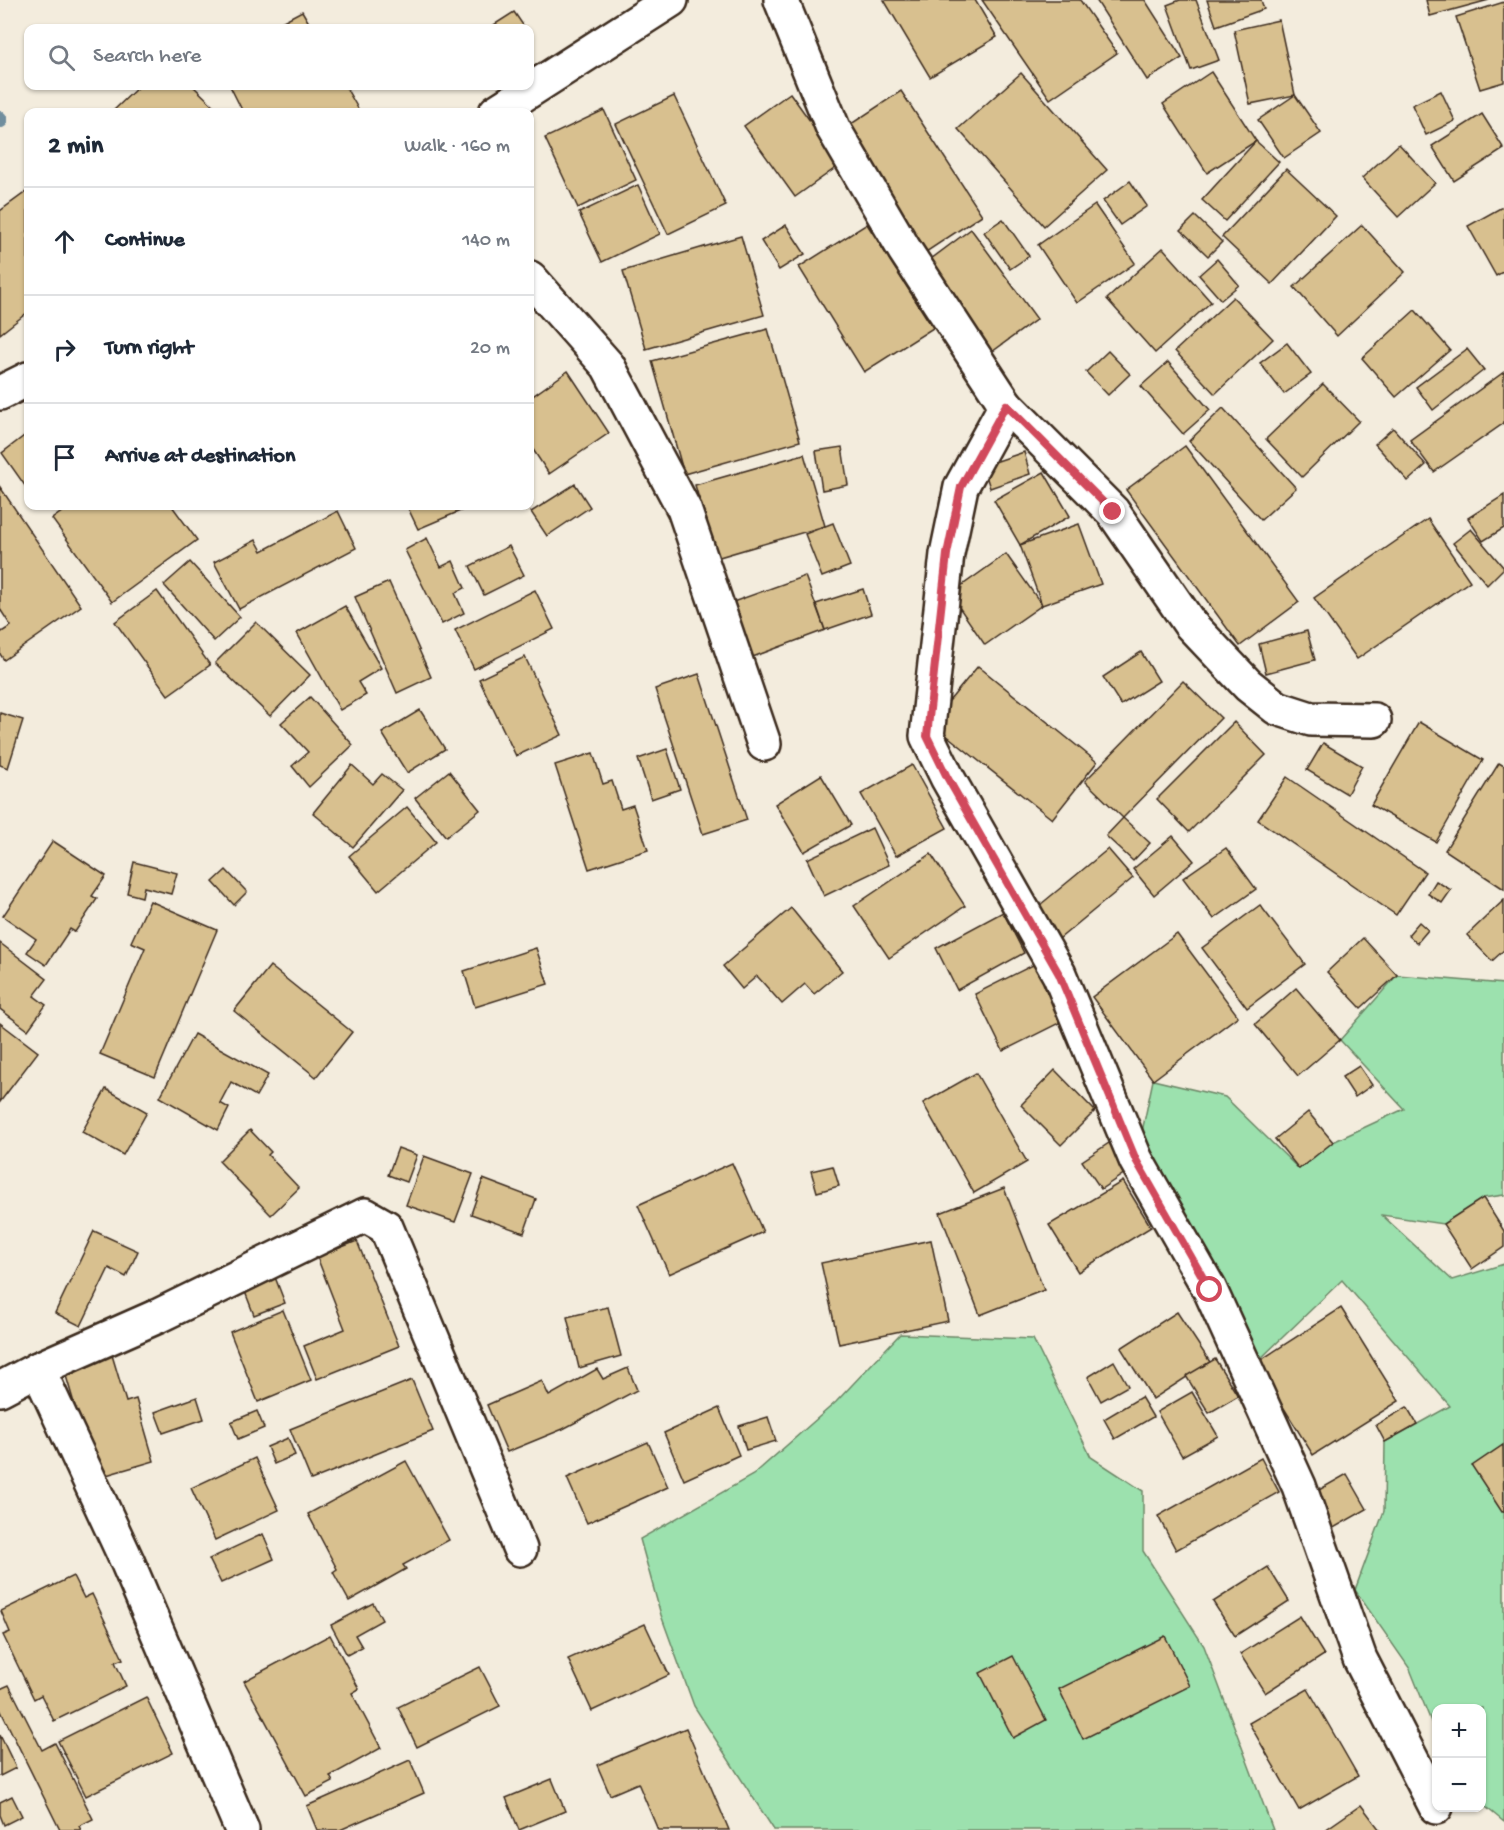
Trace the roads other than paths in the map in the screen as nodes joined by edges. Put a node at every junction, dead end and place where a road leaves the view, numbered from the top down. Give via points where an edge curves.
1 (671, 0) edge
2 (781, 0) edge
3 (534, 88) edge
4 (530, 90) edge
5 (502, 108) edge
6 (534, 283) edge
7 (24, 381) edge
8 (0, 393) edge
9 (1006, 405) junction
10 (1374, 720) dead end
11 (764, 744) dead end
12 (38, 1369) junction
13 (0, 1389) edge
14 (519, 1549) dead end
15 (1432, 1797) edge
16 (1439, 1812) edge
17 (242, 1830) edge
18 (1448, 1830) edge

1 - 3 street
2 - 9 street via 833,128 904,249
4 - 5 street
6 - 11 street via 608,366 684,509
7 - 8 street
9 - 10 street via 1113,512 1190,624 1248,685 1277,708 1311,719
9 - 15 street via 961,487 947,554 927,736 1059,974 1136,1160 1210,1290 1299,1486 1360,1659
12 - 13 street
12 - 14 street via 158,1316 365,1215 386,1227
12 - 17 street via 128,1561
16 - 18 street

